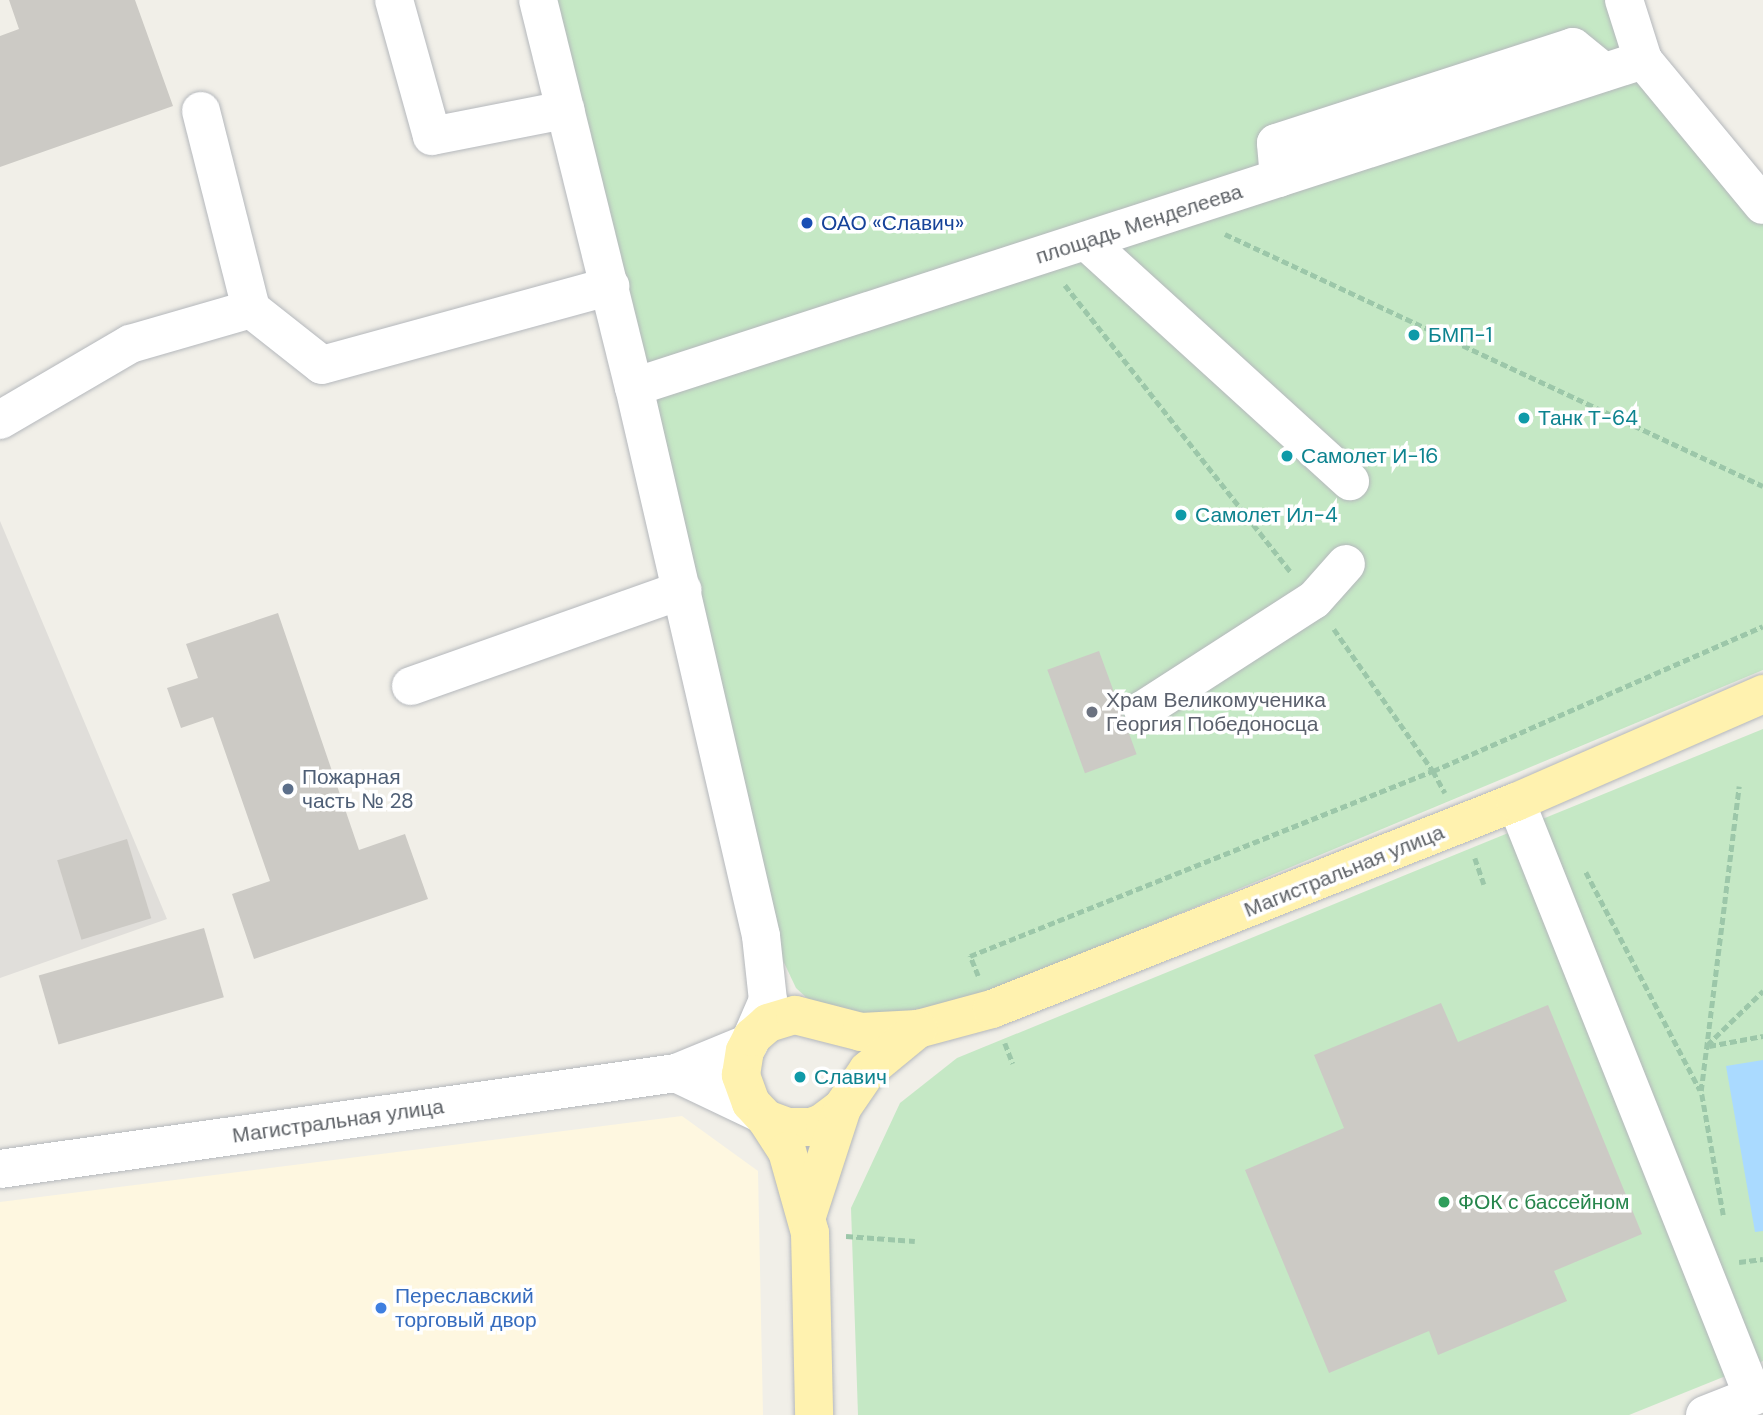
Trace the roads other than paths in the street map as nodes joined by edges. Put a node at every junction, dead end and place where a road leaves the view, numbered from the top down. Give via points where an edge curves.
1 (394, 0) edge
2 (538, 0) edge
3 (1624, 0) edge
4 (1643, 60) junction
5 (565, 110) junction
6 (201, 111) dead end
7 (1763, 205) edge
8 (1086, 241) junction
9 (610, 286) junction
10 (251, 309) junction
11 (634, 387) junction
12 (0, 420) edge
13 (1350, 481) dead end
14 (1346, 564) dead end
15 (681, 590) junction
16 (411, 686) dead end
17 (1763, 694) edge
18 (1143, 710) dead end
19 (1516, 802) junction
20 (761, 936) junction
21 (821, 1019) junction
22 (918, 1029) junction
23 (751, 1040) junction
24 (676, 1073) junction
25 (846, 1102) junction
26 (763, 1116) junction
27 (0, 1169) edge
28 (808, 1224) junction
29 (1758, 1394) edge
30 (1714, 1414) edge
31 (814, 1415) edge

1 - 5 street via 432,136
2 - 5 street
3 - 4 street
4 - 7 street
4 - 8 street, площадь Менделеева
5 - 9 street
6 - 10 street
8 - 11 street, площадь Менделеева via 1041,255 980,286
8 - 13 street
9 - 10 street via 322,365
9 - 11 street
10 - 12 street via 131,344
11 - 15 street via 681,551
14 - 18 street via 1314,600
15 - 16 street
15 - 20 street
17 - 19 main road, Магистральная улица
19 - 22 main road, Магистральная улица via 992,1009
19 - 29 street
20 - 21 street via 788,993
20 - 23 street via 768,1000
21 - 22 main road via 861,1032
21 - 23 main road via 777,1018
21 - 25 main road via 842,1035 852,1054 855,1068
22 - 25 main road via 869,1070
23 - 24 street, Магистральная улица
23 - 26 main road via 741,1075 744,1089
24 - 26 street
24 - 27 street, Магистральная улица
25 - 26 main road via 811,1127 788,1127
25 - 28 main road
26 - 28 main road via 787,1151
28 - 31 main road
29 - 30 street

